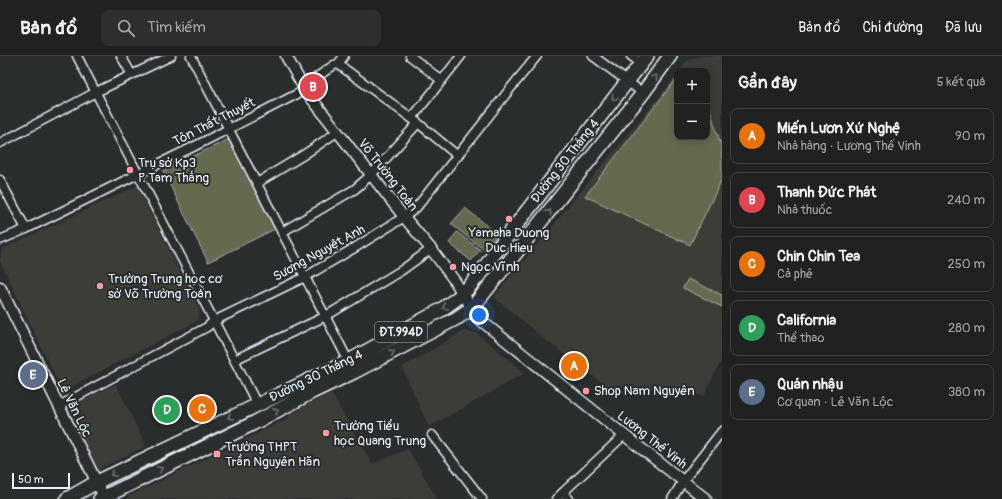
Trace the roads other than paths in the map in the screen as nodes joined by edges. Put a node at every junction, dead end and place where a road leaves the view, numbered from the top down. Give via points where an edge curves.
1 (77, 56) edge
2 (121, 56) edge
3 (171, 56) edge
4 (191, 56) edge
5 (286, 56) edge
6 (344, 56) edge
7 (410, 56) edge
8 (461, 56) edge
9 (537, 56) edge
10 (593, 56) edge
11 (670, 56) edge
12 (640, 58) edge
13 (338, 64) junction
14 (132, 75) junction
15 (441, 80) junction
16 (627, 81) junction
17 (305, 90) junction
18 (96, 92) junction
19 (643, 93) junction
20 (415, 121) junction
21 (229, 129) junction
22 (337, 132) junction
23 (0, 143) edge
24 (458, 156) junction
25 (138, 174) junction
26 (371, 174) junction
27 (0, 180) edge
28 (257, 183) junction
29 (404, 217) junction
30 (26, 229) junction
31 (282, 232) junction
32 (0, 240) edge
33 (431, 249) junction
34 (305, 277) junction
35 (0, 287) edge
36 (463, 294) junction
37 (472, 308) junction
38 (326, 316) junction
39 (214, 321) junction
40 (234, 360) junction
41 (352, 366) junction
42 (257, 404) junction
43 (59, 406) junction
44 (722, 432) edge
45 (432, 435) dead end
46 (624, 435) junction
47 (174, 444) junction
48 (181, 458) junction
49 (683, 481) junction
50 (97, 482) junction
51 (566, 496) edge
52 (102, 498) edge
53 (67, 499) edge
54 (482, 499) edge
55 (556, 499) edge
56 (672, 499) edge
57 (706, 499) edge

1 - 18 street
2 - 14 street
3 - 14 street
4 - 21 street
5 - 17 street, Võ Trường Toản
6 - 13 street, Tôn Thất Thuyết
7 - 15 street
8 - 15 street
9 - 24 street, Sương Nguyệt Anh
10 - 16 street
19 -> 11 main road, Đường 30 Tháng 4 / ĐT.994D
12 - 16 main road, Đường 30 Tháng 4 / ĐT.994D
13 - 17 street, Tôn Thất Thuyết via 310,82
13 - 20 street
14 - 18 street
15 - 20 street
16 - 19 street
16 -> 36 main road, Đường 30 Tháng 4 / ĐT.994D
17 - 21 street, Tôn Thất Thuyết
17 - 22 street, Võ Trường Toản
18 - 23 street
18 - 25 street
37 -> 19 main road, Đường 30 Tháng 4 / ĐT.994D
20 - 24 street
20 - 26 street
21 - 25 street, Tôn Thất Thuyết
21 - 28 street
22 - 26 street, Võ Trường Toản
22 - 28 street
24 - 29 street, Sương Nguyệt Anh via 416,208
25 - 30 street, Tôn Thất Thuyết
25 - 39 street
26 - 29 street, Võ Trường Toản
26 - 31 street via 345,196
27 - 30 street
28 - 31 street
29 - 33 street, Võ Trường Toản
29 - 34 street, Sương Nguyệt Anh
30 - 32 street, Tôn Thất Thuyết
31 - 34 street
33 - 36 street, Võ Trường Toản
33 - 38 street via 402,270
34 - 38 street
34 - 39 street, Sương Nguyệt Anh
35 - 43 street, Lê Văn Lộc
36 - 37 street, Võ Trường Toản
36 -> 41 main road, Đường 30 Tháng 4 / ĐT.994D
41 -> 37 main road, Đường 30 Tháng 4 / ĐT.994D via 458,318
37 - 46 street, Lương Thế Vinh via 479,319
38 - 40 street
38 - 41 street
39 - 40 street
39 - 43 street, Sương Nguyệt Anh
40 - 42 street
41 - 42 main road, Đường 30 Tháng 4 / ĐT.994D
48 -> 41 main road, Đường 30 Tháng 4 / ĐT.994D via 312,392
42 -> 47 main road, Đường 30 Tháng 4 / ĐT.994D
43 - 50 street, Lê Văn Lộc
44 - 49 street
45 - 54 street
46 - 49 street, Lương Thế Vinh
46 - 51 street
47 - 48 main road
47 -> 50 main road, Đường 30 Tháng 4 / ĐT.994D
52 -> 48 main road, Đường 30 Tháng 4 / ĐT.994D
49 - 56 street
49 - 57 street, Lương Thế Vinh
50 - 52 street, Lê Văn Lộc
50 - 53 main road, Đường 30 Tháng 4 / ĐT.994D
51 - 55 street

